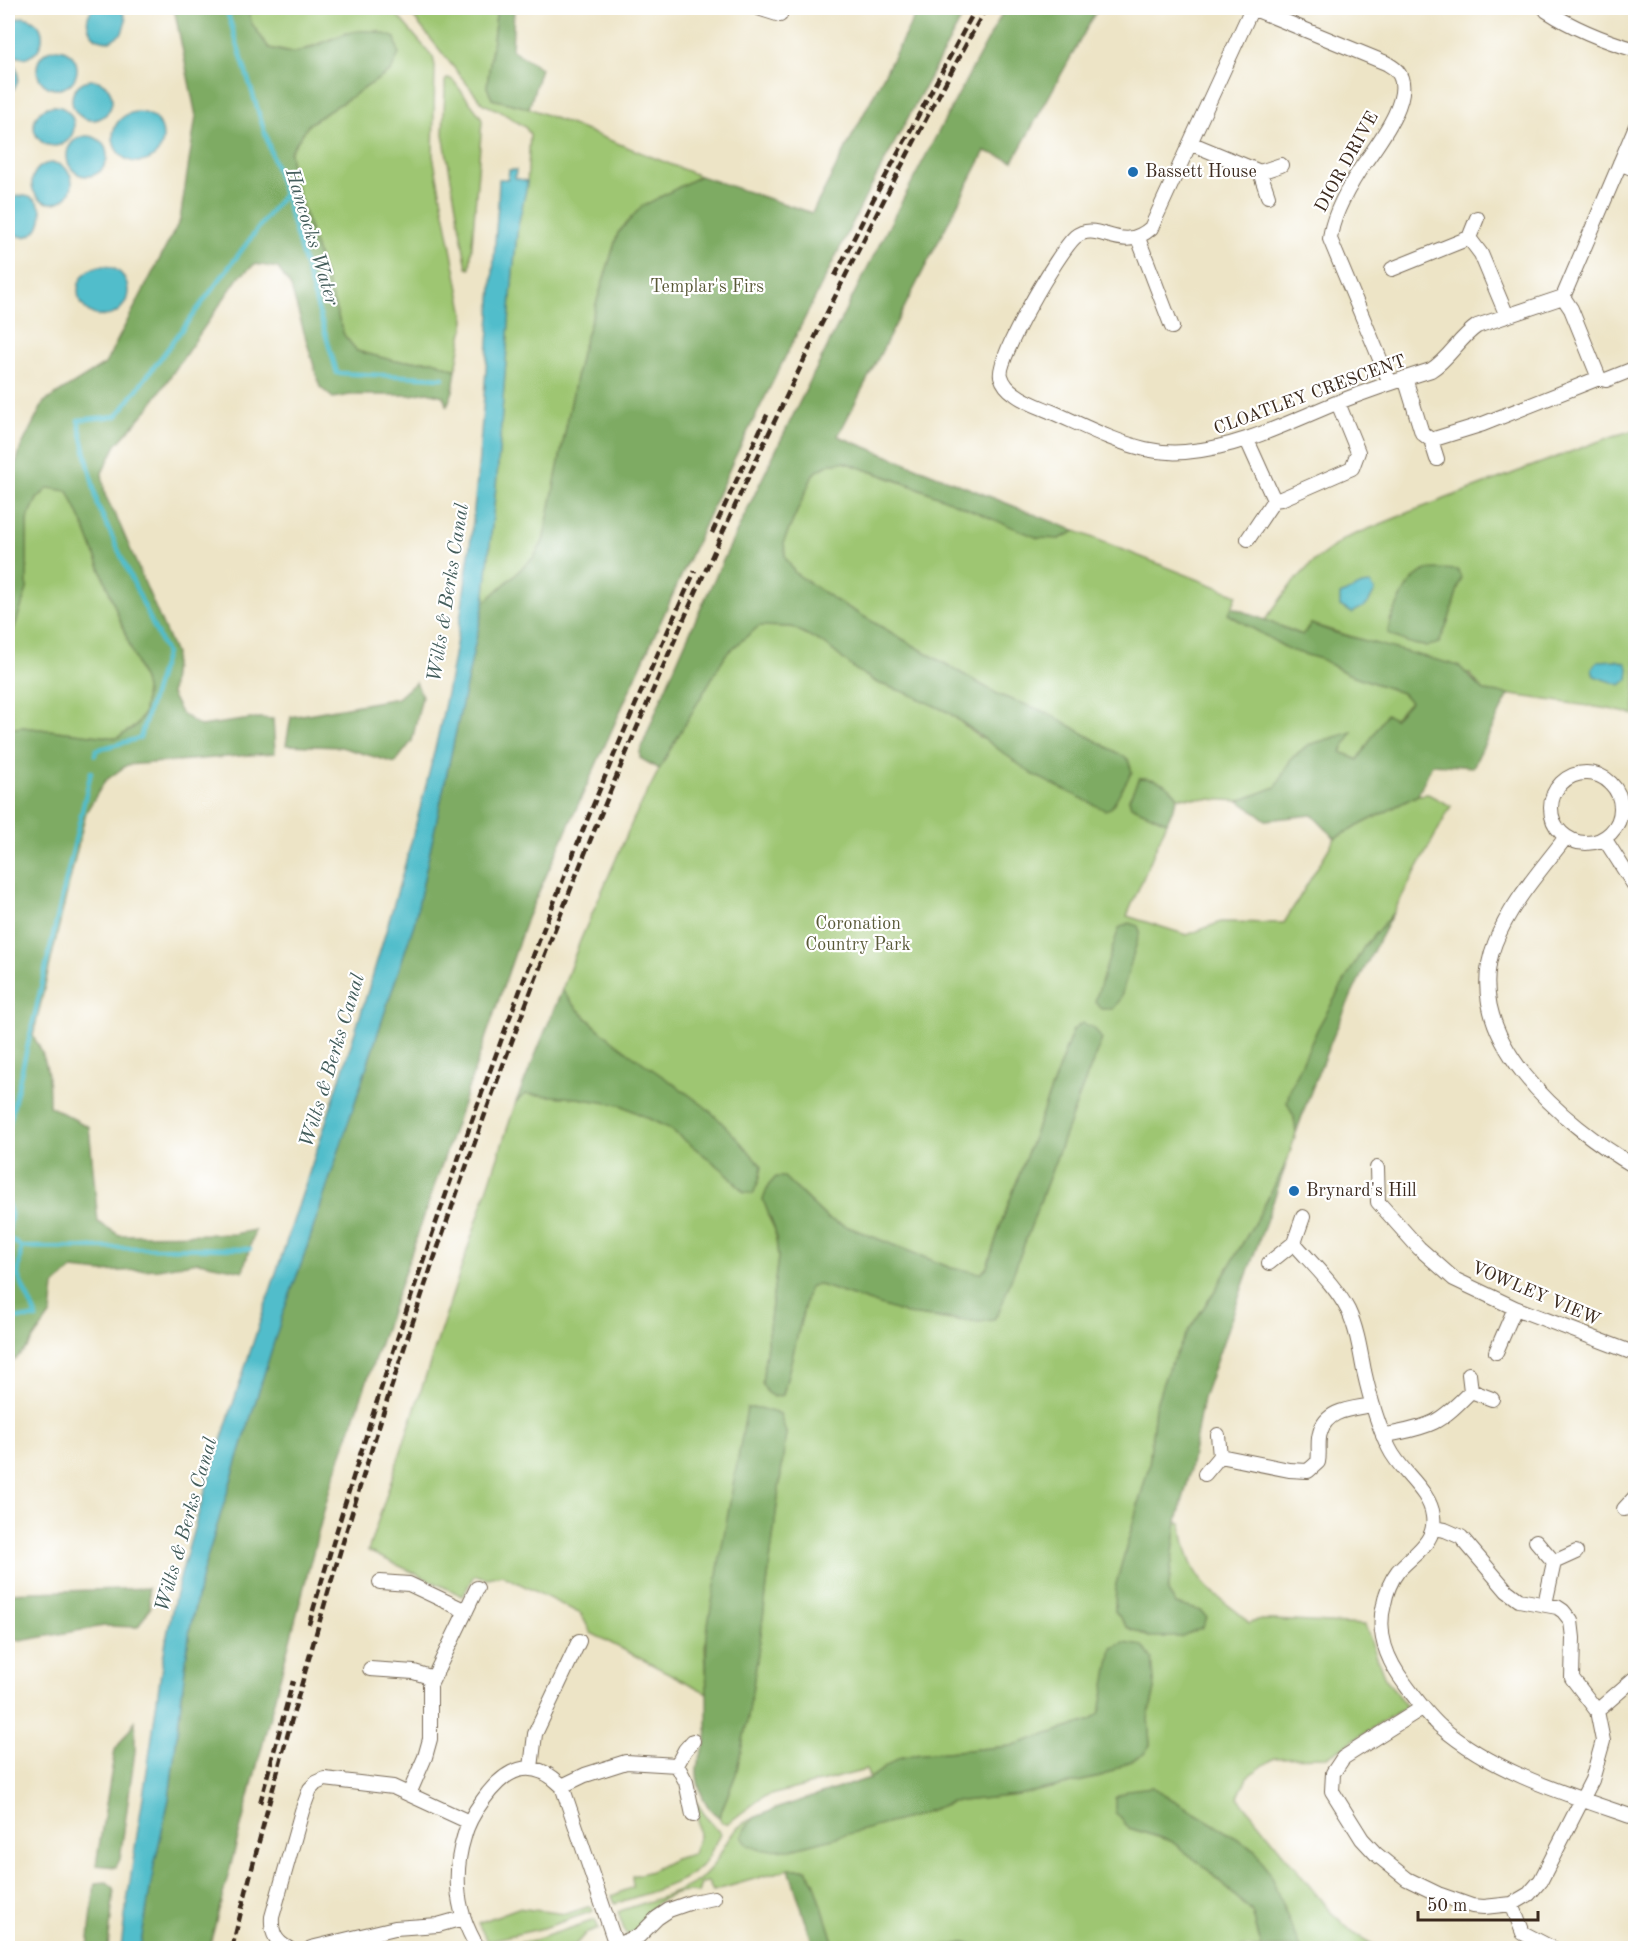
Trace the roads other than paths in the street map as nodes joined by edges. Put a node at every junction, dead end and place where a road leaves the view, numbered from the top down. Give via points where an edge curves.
1 (758, 8) edge
2 (1252, 8) edge
3 (1545, 8) edge
4 (780, 15) dead end
5 (1635, 50) edge
6 (1635, 126) edge
7 (1190, 143) junction
8 (1620, 164) junction
9 (1281, 165) dead end
10 (1635, 170) edge
11 (1260, 172) junction
12 (1268, 196) dead end
13 (1477, 218) dead end
14 (1138, 238) junction
15 (1469, 238) junction
16 (1392, 269) dead end
17 (1563, 297) junction
18 (1507, 316) junction
19 (1172, 327) dead end
20 (1635, 368) edge
21 (1405, 378) junction
22 (1599, 378) junction
23 (1390, 383) junction
24 (1338, 403) junction
25 (1247, 440) junction
26 (1431, 440) junction
27 (1437, 459) dead end
28 (1274, 500) junction
29 (1248, 539) dead end
30 (1566, 837) junction
31 (1604, 838) junction
32 (1635, 888) edge
33 (1635, 1167) edge
34 (1377, 1168) dead end
35 (1303, 1217) dead end
36 (1294, 1243) junction
37 (1269, 1263) dead end
38 (1515, 1308) junction
39 (1496, 1352) dead end
40 (1635, 1354) edge
41 (1468, 1374) dead end
42 (1471, 1391) junction
43 (1492, 1399) dead end
44 (1372, 1405) junction
45 (1218, 1435) dead end
46 (1383, 1436) junction
47 (1220, 1456) junction
48 (1205, 1474) dead end
49 (1635, 1496) edge
50 (1624, 1509) dead end
51 (1433, 1528) junction
52 (1536, 1541) dead end
53 (1576, 1552) dead end
54 (1554, 1562) junction
55 (380, 1582) dead end
56 (477, 1588) dead end
57 (1545, 1604) junction
58 (466, 1611) junction
59 (579, 1641) dead end
60 (370, 1669) dead end
61 (1635, 1677) edge
62 (433, 1678) junction
63 (1422, 1708) junction
64 (1597, 1711) junction
65 (693, 1741) dead end
66 (677, 1765) junction
67 (531, 1768) junction
68 (562, 1786) junction
69 (409, 1794) junction
70 (1582, 1799) junction
71 (693, 1815) dead end
72 (1635, 1818) edge
73 (469, 1822) junction
74 (714, 1898) dead end
75 (1512, 1904) junction
76 (464, 1918) junction
77 (617, 1947) edge
78 (288, 1948) edge
79 (311, 1948) edge
80 (478, 1948) edge
81 (1552, 1948) edge

1 - 4 street
2 - 7 street
2 - 23 street, DIOR DRIVE via 1386,63 1400,76 1400,101 1388,130 1359,170 1335,219 1330,239
3 - 5 street via 1556,17
6 - 8 street
7 - 11 street
7 - 14 street via 1151,228
8 - 10 street
8 - 17 street
9 - 11 street
11 - 12 street
13 - 15 street
14 - 19 street
14 - 25 street, CLOATLEY CRESCENT via 1119,239 1095,231 1081,233 1070,243 1013,338 1001,370 1004,381 1017,396 1147,450 1183,453
15 - 16 street
15 - 18 street via 1481,254
17 - 18 street, CLOATLEY CRESCENT
17 - 22 street
18 - 21 street, CLOATLEY CRESCENT via 1477,326 1438,366
20 - 22 street via 1606,381
21 - 23 street, CLOATLEY CRESCENT
21 - 26 street via 1422,433
22 - 26 street
23 - 24 street, CLOATLEY CRESCENT
24 - 25 street, CLOATLEY CRESCENT
24 - 28 street via 1358,452 1352,468
25 - 28 street
26 - 27 street
28 - 29 street
30 - 31 street via 1585,843
30 - 31 street via 1553,822 1554,792 1568,777 1588,772 1614,785 1622,804 1618,824
30 - 33 street via 1514,907 1494,945 1488,982 1491,1012 1505,1047 1530,1082 1604,1148
31 - 32 street
34 - 38 street, VOWLEY VIEW via 1378,1202 1419,1248 1465,1285
35 - 36 street
36 - 37 street
36 - 44 street via 1347,1310 1359,1340
38 - 39 street
38 - 40 street, VOWLEY VIEW
41 - 42 street
42 - 43 street
42 - 46 street via 1435,1422
44 - 46 street
44 - 47 street via 1335,1413 1329,1418 1320,1433 1318,1462 1308,1471
45 - 47 street
46 - 51 street via 1397,1463 1429,1501
47 - 48 street
49 - 50 street
51 - 57 street via 1461,1537 1519,1600
51 - 63 street via 1425,1545 1392,1580 1382,1618 1382,1638 1390,1660
52 - 54 street
53 - 54 street
54 - 57 street
55 - 58 street via 409,1584
56 - 58 street
57 - 64 street via 1563,1611 1571,1622 1572,1678
58 - 62 street
59 - 67 street via 535,1734
60 - 62 street via 414,1672
61 - 64 street
62 - 69 street via 429,1694 430,1739
63 - 70 street via 1468,1747 1504,1767
63 - 75 street via 1343,1758 1333,1773 1332,1791 1362,1839 1407,1879 1461,1903 1484,1907
64 - 70 street via 1602,1748 1597,1769
65 - 66 street
66 - 68 street via 626,1762
66 - 71 street via 686,1782
67 - 68 street via 544,1772
67 - 73 street via 517,1770 500,1780
68 - 77 street
69 - 73 street
69 - 78 street via 386,1785 324,1779 310,1789 272,1917 275,1938
70 - 72 street
70 - 75 street via 1541,1880 1529,1894
73 - 76 street via 459,1869
74 - 77 street via 669,1910 639,1936
75 - 81 street via 1523,1933
76 - 79 street via 438,1925 395,1928
76 - 80 street

